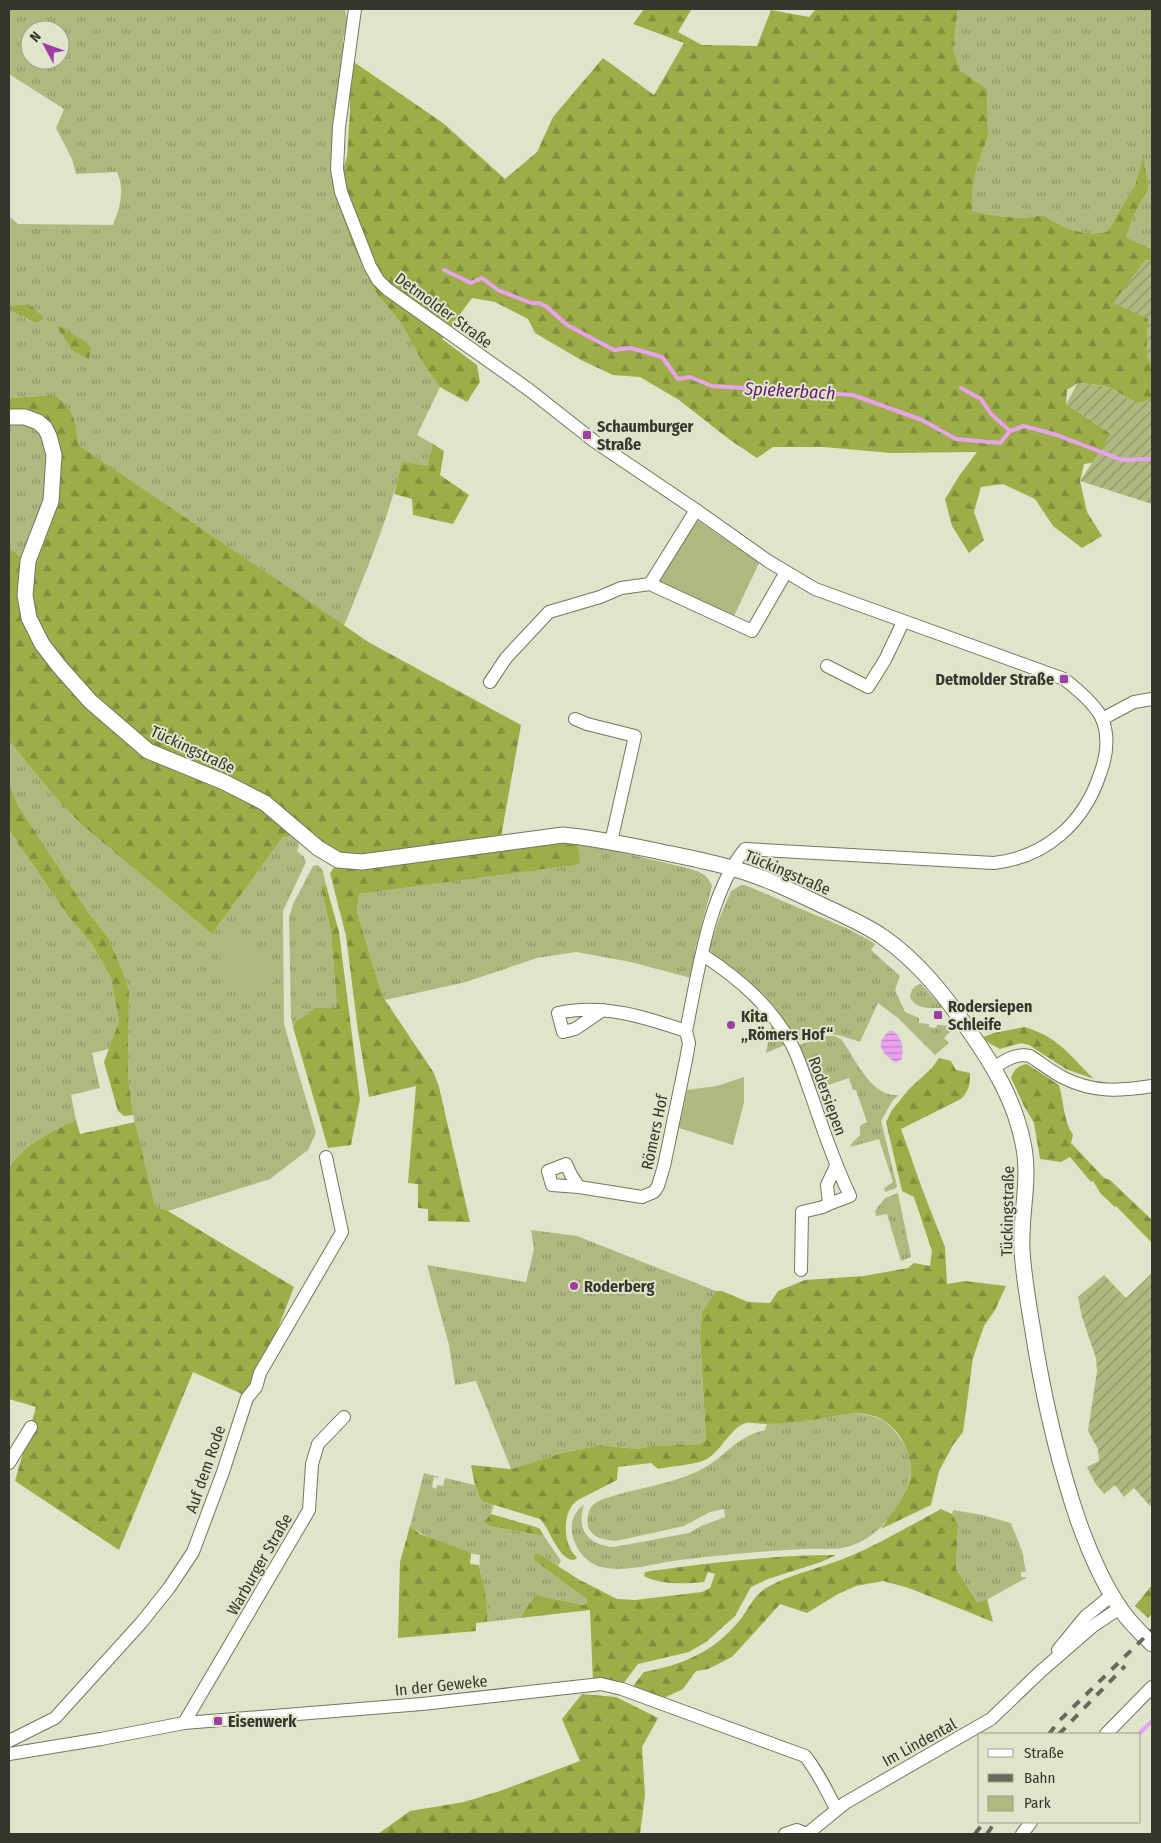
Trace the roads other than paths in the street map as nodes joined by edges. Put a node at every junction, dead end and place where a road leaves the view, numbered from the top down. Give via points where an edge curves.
1 (355, 9) edge
2 (9, 417) edge
3 (696, 510) junction
4 (786, 572) junction
5 (650, 584) junction
6 (903, 622) junction
7 (827, 666) dead end
8 (490, 682) dead end
9 (1152, 699) edge
10 (575, 719) dead end
11 (1102, 719) junction
12 (611, 842) junction
13 (732, 868) junction
14 (703, 955) junction
15 (604, 1010) dead end
16 (686, 1031) junction
17 (994, 1068) junction
18 (1152, 1086) edge
19 (326, 1157) dead end
20 (836, 1166) junction
21 (579, 1187) dead end
22 (828, 1204) junction
23 (801, 1270) dead end
24 (344, 1417) dead end
25 (31, 1427) dead end
26 (9, 1463) edge
27 (1112, 1595) junction
28 (1120, 1608) junction
29 (1152, 1644) edge
30 (1040, 1672) junction
31 (1152, 1686) edge
32 (184, 1723) junction
33 (1107, 1733) edge
34 (9, 1741) edge
35 (9, 1754) edge
36 (836, 1808) junction
37 (785, 1834) edge
38 (807, 1834) edge

1 - 3 street, Detmolder Straße via 339,127 337,170 341,192 378,280 396,298
2 - 12 street, Tückingstraße via 25,417 38,422 49,436 54,455 51,500 26,574 29,618 42,644 73,684 148,751 224,782 264,803 318,848 338,860 362,862 563,836
3 - 4 street, Detmolder Straße
3 - 5 street
4 - 5 street via 752,631
4 - 6 street, Detmolder Straße via 815,589
5 - 8 street via 621,588 549,612 506,658
6 - 7 street via 868,687
6 - 11 street, Detmolder Straße via 1064,679 1081,693
9 - 11 street via 1134,702
10 - 12 street via 635,736
11 - 13 street via 1106,731 1104,763 1083,811 1057,838 1027,855 1012,861 994,862 745,849
12 - 13 street, Tückingstraße
13 - 14 street, Römers Hof via 723,885
13 - 17 street, Tückingstraße via 861,923 884,938 941,991
14 - 16 street, Römers Hof
14 - 20 street, Rodersiepen via 738,979 754,995 791,1044
15 - 16 street
16 - 21 street, Römers Hof via 686,1060 666,1159 654,1192 642,1197
17 - 18 street via 1011,1057 1025,1055 1064,1078 1092,1088 1122,1091
17 - 27 street, Tückingstraße via 1006,1091 1023,1142 1027,1169 1021,1229 1023,1268 1046,1410 1064,1479 1087,1544
19 - 34 street, Auf dem Rode via 342,1232 247,1398 193,1552 141,1623 54,1718
20 - 22 street via 828,1185
20 - 22 street, Rodersiepen via 850,1196
22 - 23 street, Rodersiepen via 802,1212
24 - 32 street, Warburger Straße via 318,1444 312,1464 309,1510
25 - 26 street
27 - 28 street, Tückingstraße
27 - 30 street, Im Lindental via 1085,1617
28 - 29 street, Tückingstraße
28 - 30 street, Im Lindental
30 - 36 street, Im Lindental via 991,1719
31 - 33 street
32 - 35 street, In der Geweke
32 - 36 street, In der Geweke via 422,1704 601,1684 806,1756
36 - 38 street, Im Lindental
37 - 38 street, Im Lindental via 797,1830

